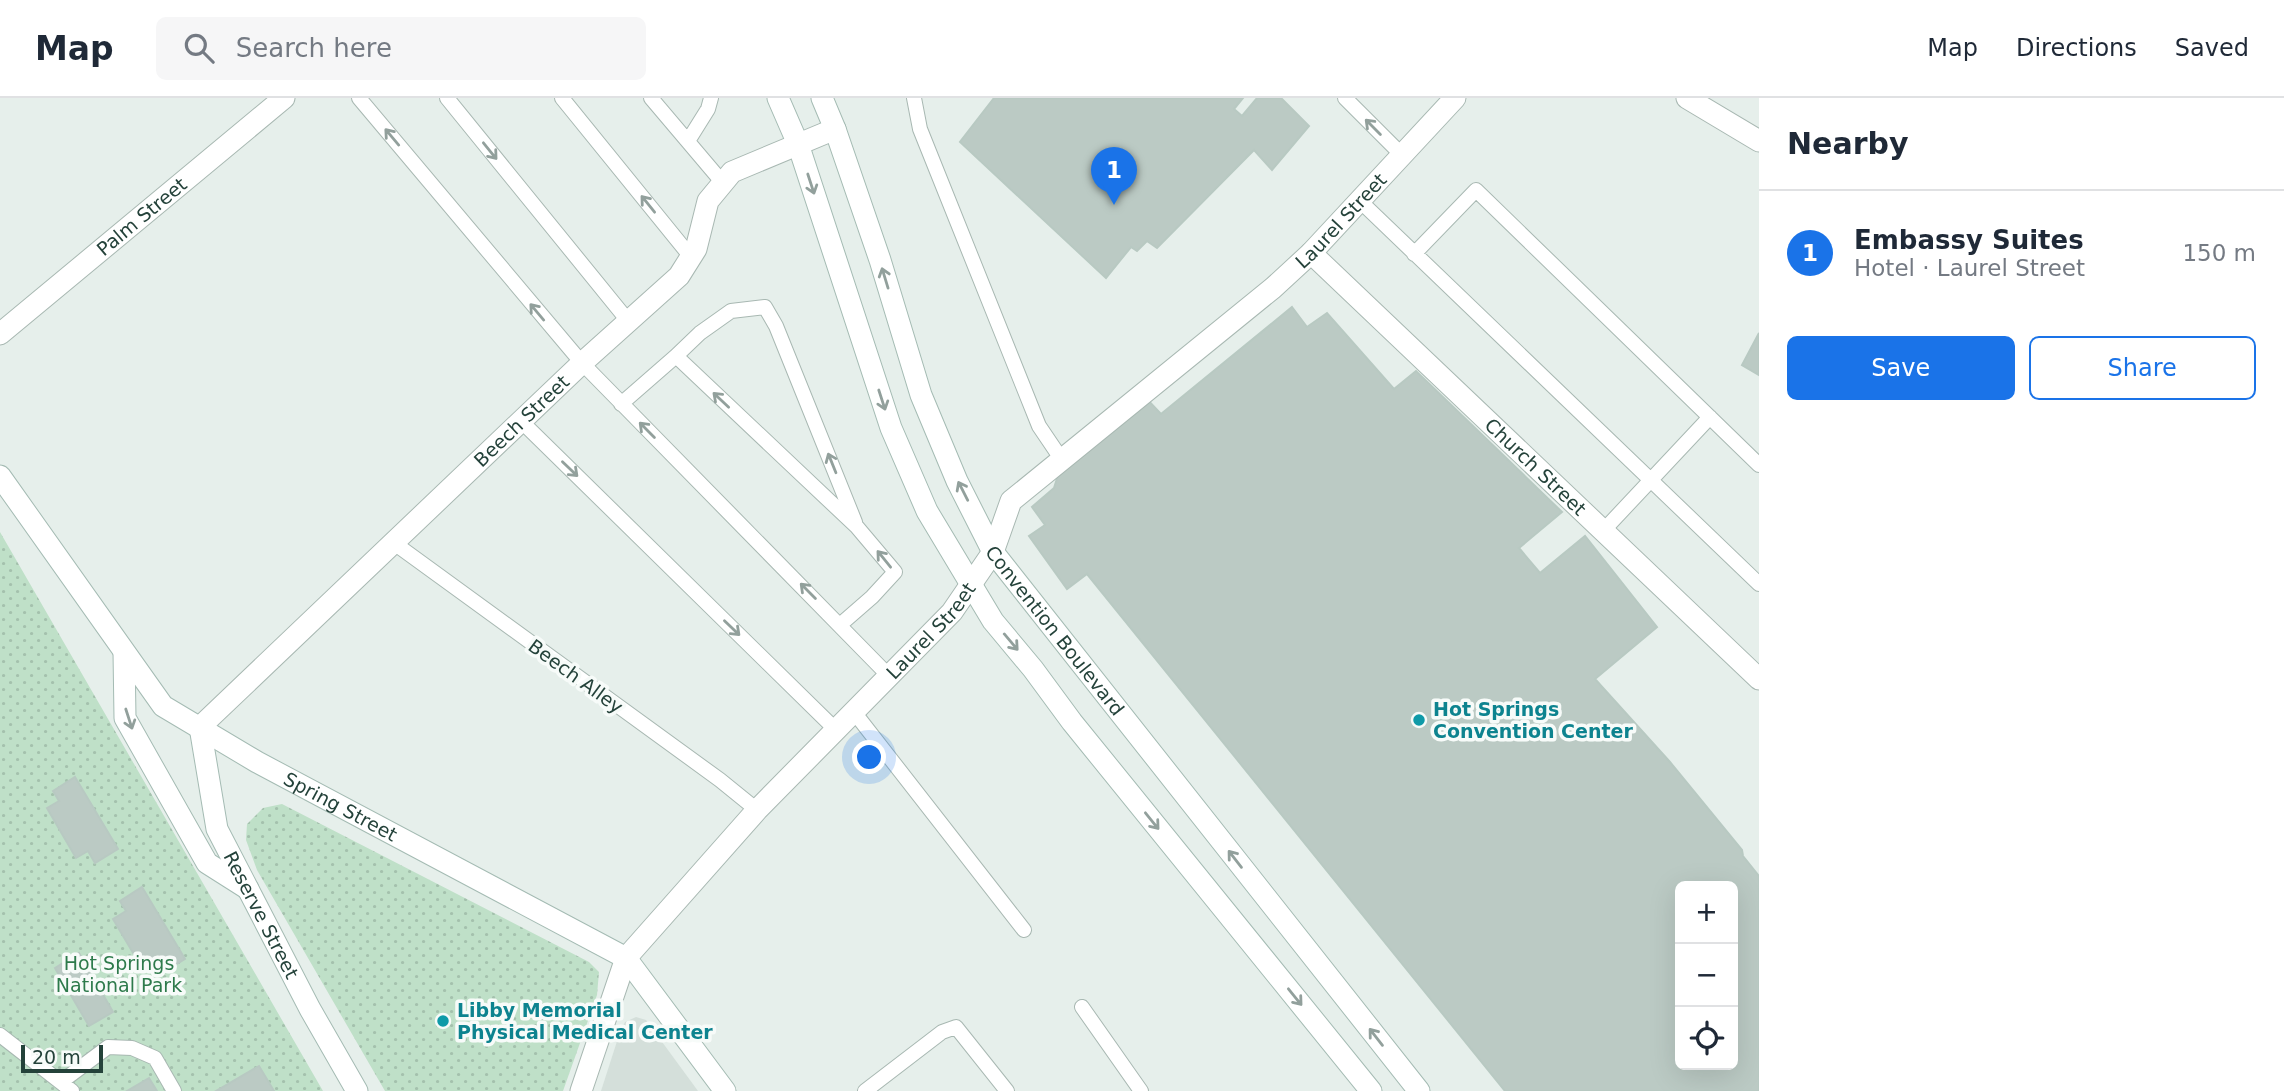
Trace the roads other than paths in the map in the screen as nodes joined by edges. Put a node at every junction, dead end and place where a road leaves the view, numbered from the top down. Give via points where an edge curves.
1 (359, 98) edge
2 (447, 98) edge
3 (562, 98) edge
4 (651, 98) edge
5 (711, 98) edge
6 (778, 98) edge
7 (822, 98) edge
8 (914, 98) edge
9 (1345, 98) edge
10 (1455, 98) edge
11 (1687, 98) edge
12 (281, 99) edge
13 (835, 129) junction
14 (688, 141) junction
15 (1759, 141) edge
16 (798, 144) junction
17 (1402, 155) junction
18 (723, 183) junction
19 (1359, 200) junction
20 (1311, 253) junction
21 (1414, 254) junction
22 (691, 257) junction
23 (629, 322) junction
24 (0, 334) edge
25 (676, 356) junction
26 (582, 363) junction
27 (621, 404) junction
28 (1710, 417) junction
29 (521, 421) junction
30 (1062, 460) junction
31 (1759, 465) edge
32 (0, 476) edge
33 (1650, 478) junction
34 (857, 527) junction
35 (1602, 531) junction
36 (394, 543) junction
37 (993, 552) junction
38 (1759, 584) edge
39 (971, 587) junction
40 (841, 624) junction
41 (124, 652) junction
42 (889, 676) junction
43 (1759, 679) edge
44 (854, 712) junction
45 (200, 727) junction
46 (835, 729) junction
47 (757, 810) junction
48 (249, 890) junction
49 (1024, 930) dead end
50 (626, 958) junction
51 (1082, 1007) dead end
52 (0, 1035) edge
53 (66, 1087) edge
54 (174, 1091) edge
55 (357, 1091) edge
56 (581, 1091) edge
57 (725, 1091) edge
58 (865, 1091) edge
59 (1007, 1091) edge
60 (1141, 1091) edge
61 (1371, 1091) edge
62 (1419, 1091) edge

26 -> 1 lane
2 -> 23 lane
22 -> 3 lane
4 - 14 lane
5 - 14 lane
6 - 16 street, Convention Boulevard
7 - 13 street, Convention Boulevard
8 - 30 lane via 920,129 1039,426
17 -> 9 lane
10 - 17 street, Laurel Street
11 - 15 street
12 - 24 street, Palm Street
13 - 16 street, Beech Street
37 -> 13 street, Convention Boulevard via 921,395
14 - 18 lane
16 - 18 street, Beech Street via 732,172
16 -> 39 street, Convention Boulevard via 891,428 927,511
17 - 19 street, Laurel Street
18 - 22 street, Beech Street via 708,201
19 - 20 street, Laurel Street
19 - 21 lane
20 - 30 street, Laurel Street
20 - 35 street, Church Street
21 - 28 lane via 1476,191
21 - 33 lane
22 - 23 street, Beech Street via 679,276
23 - 26 street, Beech Street
25 - 27 lane
34 -> 25 lane
34 -> 25 lane via 765,307 731,311
26 - 27 lane
26 - 29 street, Beech Street
40 -> 27 lane
28 - 31 lane
28 - 33 lane
29 - 36 street, Beech Street
29 -> 46 lane
30 - 37 street, Laurel Street via 1011,501
32 - 41 street, Spring Street
33 - 35 lane
33 - 38 lane
40 -> 34 lane via 895,572
35 - 43 street, Church Street
36 - 45 street, Beech Street
36 - 47 lane, Beech Alley
37 - 39 street, Laurel Street
62 -> 37 street, Convention Boulevard
39 - 42 street, Laurel Street
39 -> 61 street, Convention Boulevard via 1072,722
40 - 42 lane
41 - 45 street, Spring Street via 163,706
41 -> 48 street via 125,718 206,863
42 - 44 street, Laurel Street
44 - 46 street, Laurel Street
44 - 49 lane
45 - 48 street, Reserve Street via 217,829
45 - 50 street, Spring Street via 257,762
46 - 47 street, Laurel Street
47 - 50 street, Laurel Street
48 - 55 street, Reserve Street
50 - 56 street, Laurel Street
50 - 57 street, Spring Street
51 - 60 lane
52 - 53 lane
53 - 54 lane via 108,1047 132,1048 155,1058
58 - 59 lane via 956,1027

